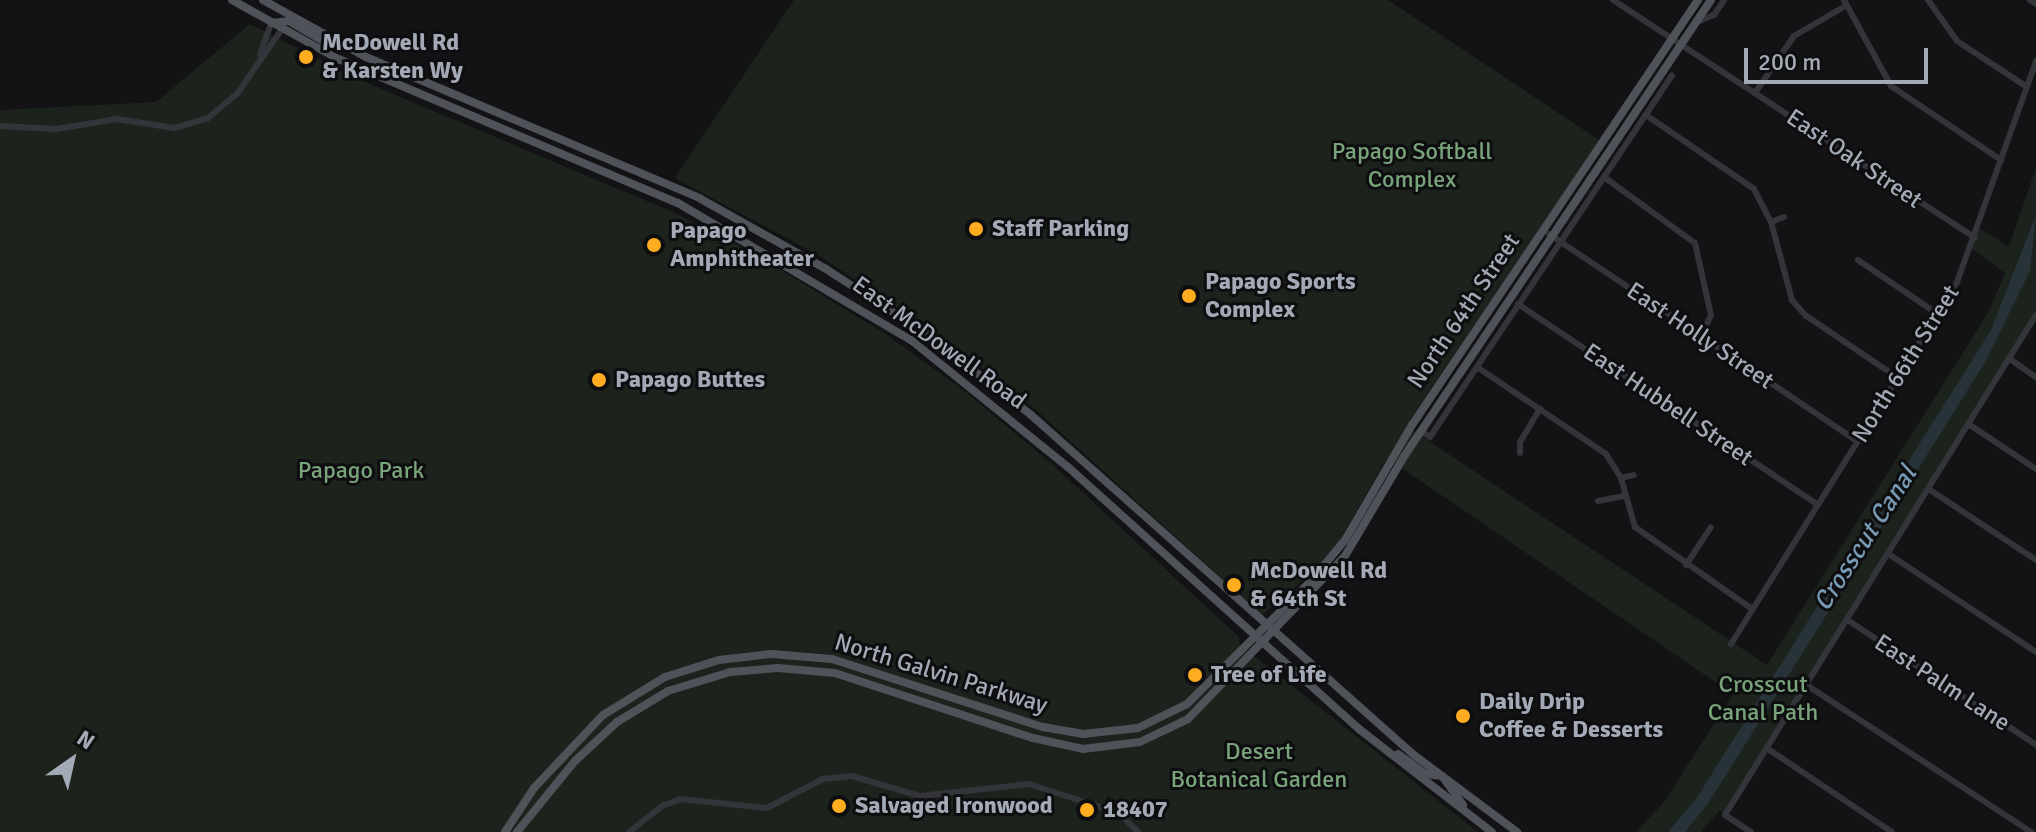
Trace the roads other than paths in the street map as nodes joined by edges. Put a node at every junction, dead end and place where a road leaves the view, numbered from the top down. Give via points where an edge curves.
1 (232, 0) edge
2 (263, 0) edge
3 (1613, 0) edge
4 (1698, 0) edge
5 (1711, 0) edge
6 (1928, 0) edge
7 (2030, 0) edge
8 (1722, 2) edge
9 (1845, 3) edge
10 (2036, 4) edge
11 (271, 23) junction
12 (1695, 23) junction
13 (282, 29) junction
14 (1672, 39) junction
15 (1680, 44) junction
16 (260, 54) junction
17 (363, 55) junction
18 (2036, 61) edge
19 (1672, 75) dead end
20 (2027, 87) junction
21 (1755, 93) junction
22 (1646, 115) junction
23 (0, 126) edge
24 (2001, 160) junction
25 (1604, 177) junction
26 (1784, 217) dead end
27 (1771, 222) junction
28 (1543, 230) junction
29 (1552, 236) junction
30 (1975, 238) junction
31 (1563, 243) junction
32 (1858, 260) dead end
33 (1518, 304) junction
34 (1939, 315) junction
35 (2036, 315) edge
36 (1701, 336) junction
37 (2010, 359) junction
38 (1477, 367) junction
39 (2036, 377) edge
40 (1898, 378) junction
41 (1540, 409) junction
42 (1970, 425) junction
43 (1421, 431) junction
44 (1858, 442) junction
45 (1520, 453) dead end
46 (2036, 469) edge
47 (1634, 475) dead end
48 (1621, 478) junction
49 (1930, 490) junction
50 (1623, 496) junction
51 (1598, 501) dead end
52 (1818, 505) junction
53 (1359, 518) junction
54 (1368, 523) junction
55 (1711, 527) dead end
56 (1890, 555) junction
57 (2036, 560) edge
58 (1686, 565) junction
59 (1752, 609) junction
60 (1849, 621) junction
61 (1266, 627) junction
62 (1275, 634) junction
63 (1256, 637) junction
64 (1731, 644) dead end
65 (1265, 645) junction
66 (2036, 652) edge
67 (1808, 686) junction
68 (1379, 745) junction
69 (2036, 745) edge
70 (1768, 749) junction
71 (1442, 776) junction
72 (1482, 825) junction
73 (505, 832) edge
74 (517, 832) edge
75 (629, 832) edge
76 (1138, 832) edge
77 (1492, 832) edge
78 (1517, 832) edge
79 (1751, 832) edge
80 (1892, 832) edge
81 (2031, 832) edge

1 - 11 main road, East McDowell Road
2 - 17 main road, East McDowell Road
3 - 14 street, East Oak Street
4 - 14 main road, North 64th Street
5 - 12 main road, North 64th Street
6 - 20 street via 1957,41
7 - 10 street
8 - 12 street, North 64th Street via 1711,17
9 - 21 street via 1794,36
9 - 24 street via 1891,86
11 - 13 main road, East McDowell Road
11 - 16 street
11 - 17 main road via 289,21 355,56
12 - 15 main road, North 64th Street
13 - 16 street
13 - 63 main road, East McDowell Road via 422,97 650,189 824,284 911,340 1007,415
14 - 15 street, East Oak Street
14 - 28 main road, North 64th Street
15 - 21 street, East Oak Street
15 - 29 main road, North 64th Street
16 - 23 street via 228,104 208,118 174,128 117,119 56,129
17 - 61 main road, East McDowell Road via 664,181 826,269 948,349 1022,407
18 - 20 street, North 66th Street
19 - 22 street, North 64th Street
20 - 24 street, North 66th Street
21 - 30 street, East Oak Street
22 - 25 street, North 64th Street
22 - 27 street via 1754,189
24 - 30 street, North 66th Street
25 - 31 street, North 64th Street
25 - 36 street via 1695,243 1711,315
26 - 27 street
27 - 40 street via 1786,290 1796,306
28 - 29 street, East Holly Street
28 - 53 main road, North 64th Street via 1402,440
29 - 31 street, East Holly Street
29 - 43 main road, North 64th Street
30 - 34 street, North 66th Street
31 - 33 street, North 64th Street
31 - 36 street, East Holly Street
32 - 34 street
33 - 38 street, North 64th Street
33 - 52 street, East Hubbell Street
34 - 40 street, North 66th Street
35 - 37 street
36 - 44 street, East Holly Street
37 - 39 street
37 - 42 street
38 - 41 street
38 - 43 street, North 64th Street via 1430,437
40 - 44 street, North 66th Street
41 - 45 street via 1520,442
41 - 48 street via 1606,454
42 - 46 street
42 - 49 street
43 - 54 main road, North 64th Street
44 - 52 street, North 66th Street
47 - 48 street
48 - 50 street
49 - 56 street
49 - 57 street
50 - 51 street
50 - 58 street via 1635,527
52 - 59 street, North 66th Street
53 - 54 main road
53 - 61 main road, North 64th Street via 1318,574
54 - 62 main road, North 64th Street via 1331,575
55 - 58 street
56 - 60 street
56 - 66 street
58 - 59 street
59 - 64 street, North 66th Street
60 - 67 street
60 - 69 street, East Palm Lane
61 - 62 main road, East McDowell Road
61 - 63 main road, North 64th Street
62 - 65 main road, North 64th Street
62 - 71 main road, East McDowell Road
63 - 65 main road, East McDowell Road
63 - 73 main road, North Galvin Parkway via 1177,711 1138,728 1095,735 1043,727 832,659 762,654 705,663 649,685 603,715 534,788
65 - 68 main road, East McDowell Road
65 - 74 main road, North Galvin Parkway via 1188,719 1152,737 1108,748 1045,742 835,673 778,668 706,677 651,700 607,729
67 - 70 street
67 - 81 street
68 - 71 main road via 1426,774
68 - 72 main road, East McDowell Road
70 - 79 street via 1725,815
70 - 80 street
71 - 72 main road
71 - 78 main road, East McDowell Road
72 - 77 main road, East McDowell Road
75 - 76 street via 680,799 767,808 831,777 863,777 920,796 1029,784 1119,813

